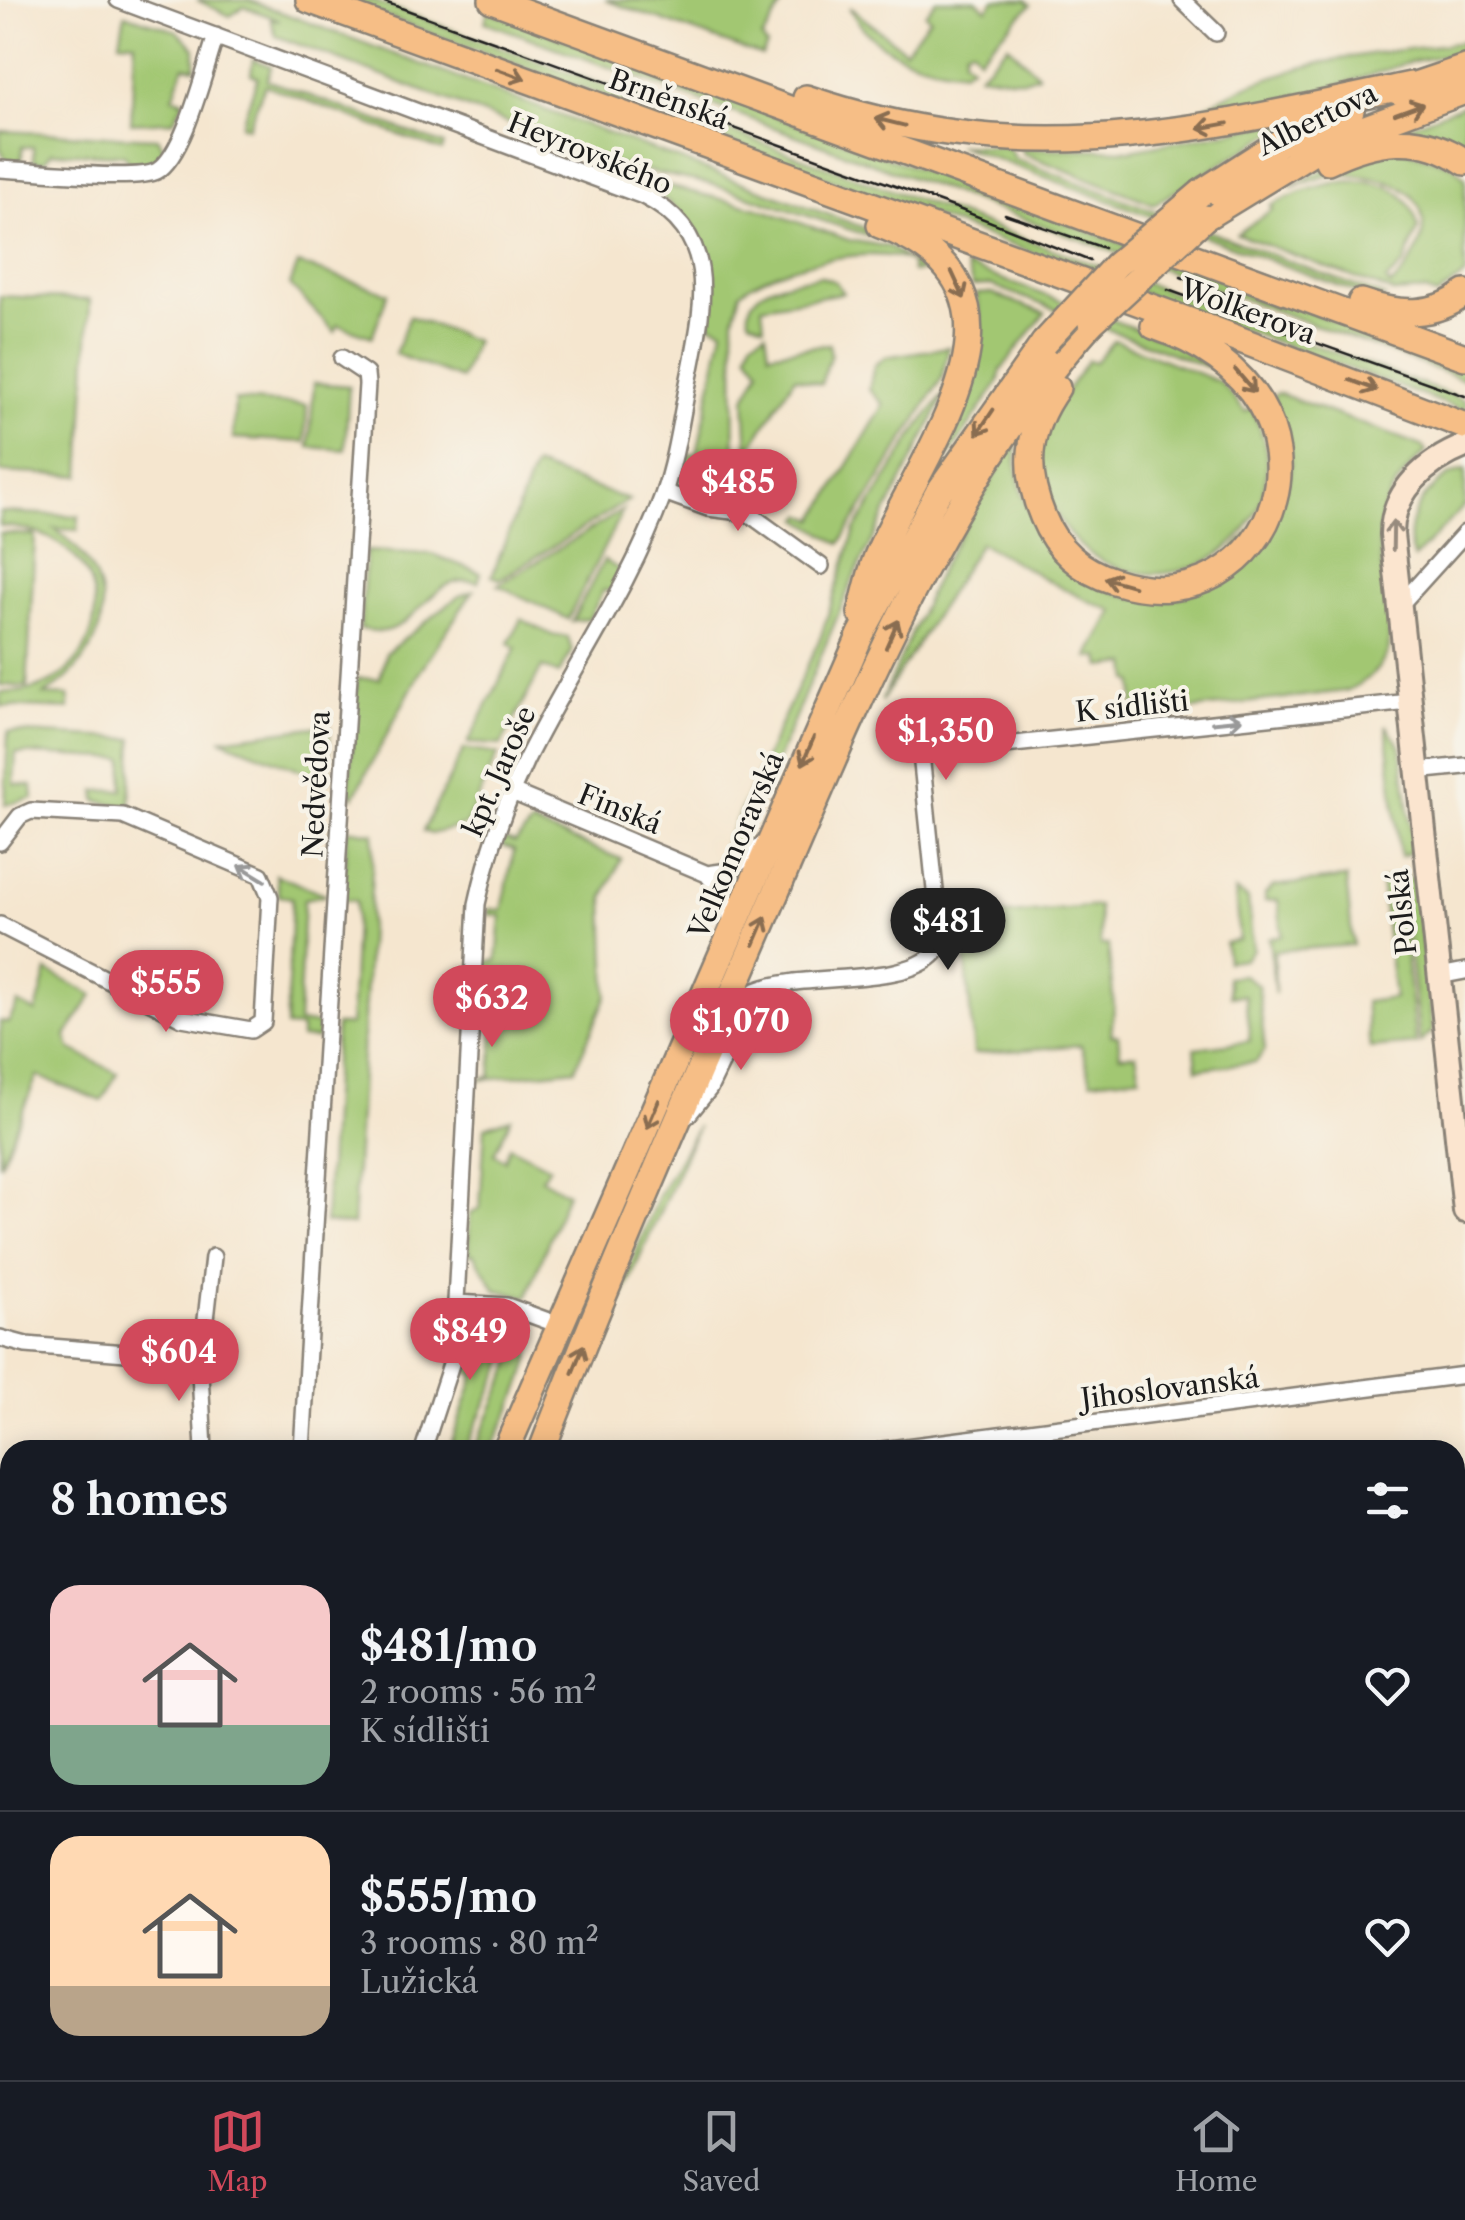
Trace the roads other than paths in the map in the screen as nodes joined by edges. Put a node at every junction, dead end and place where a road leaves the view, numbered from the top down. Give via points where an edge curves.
1 (118, 0) edge
2 (309, 0) edge
3 (492, 0) edge
4 (1182, 0) edge
5 (1216, 33) dead end
6 (216, 36) junction
7 (592, 36) junction
8 (1465, 68) edge
9 (1411, 85) junction
10 (1465, 91) edge
11 (595, 104) junction
12 (1465, 162) edge
13 (0, 169) edge
14 (1024, 196) junction
15 (1235, 204) junction
16 (1008, 255) junction
17 (1465, 292) edge
18 (1062, 350) junction
19 (1465, 356) edge
20 (342, 358) dead end
21 (1465, 426) edge
22 (1465, 446) edge
23 (664, 492) junction
24 (1465, 532) edge
25 (821, 566) dead end
26 (1398, 606) junction
27 (848, 661) junction
28 (1408, 702) junction
29 (1465, 766) edge
30 (1416, 771) junction
31 (512, 792) junction
32 (770, 839) junction
33 (0, 842) edge
34 (707, 874) junction
35 (0, 925) edge
36 (733, 927) junction
37 (1465, 972) edge
38 (1439, 976) junction
39 (672, 1135) junction
40 (1465, 1211) edge
41 (214, 1257) dead end
42 (457, 1303) junction
43 (559, 1325) junction
44 (0, 1338) edge
45 (201, 1359) junction
46 (1465, 1375) edge
47 (204, 1440) edge
48 (303, 1440) edge
49 (427, 1440) edge
50 (510, 1440) edge
51 (546, 1440) edge
52 (960, 1440) edge

1 - 6 street, Heyrovského
2 -> 11 main road, Brněnská
3 - 7 main road, Brněnská
4 - 5 street
6 - 13 street via 190,113 157,171
6 - 23 street, Heyrovského via 634,192 680,222 698,256 702,290
9 -> 7 main road via 1170,134 996,137 902,125
7 - 14 main road, Brněnská
8 - 9 main road, Albertova
9 - 18 main road, Albertova, bridge via 1280,142 1202,192 1116,264
15 -> 10 main road, Albertova via 1328,142
11 - 16 main road, Brněnská
11 -> 27 main road via 713,164 910,237 937,254 958,280 969,324 963,376 876,558
12 - 15 main road via 1420,142 1376,142
14 - 17 main road via 1121,215 1389,312 1433,310
14 - 19 main road, Wolkerova
15 - 18 main road, bridge via 1204,218
16 -> 18 main road via 1045,285 1214,352 1262,402 1279,451 1276,488 1258,535 1222,570 1178,586 1128,585 1079,564 1048,529 1033,489 1030,448
16 -> 21 main road, Wolkerova
18 -> 27 main road, Velkomoravská via 938,494
39 -> 18 main road, Velkomoravská via 907,600 977,476
20 - 48 street, Nedvědova via 366,374 367,384
26 -> 22 street, Polská via 1392,547 1398,502 1431,464
23 - 25 street via 748,513
23 - 31 street, kpt. Jaroše
24 - 26 street
26 - 28 street, Polská
27 -> 32 main road, Velkomoravská
28 - 30 street, Polská
39 -> 28 street, K sídlišti via 708,1089 756,991 919,968 936,952 921,754
29 - 30 street
30 - 38 street, Polská
31 - 34 street, Finská
31 - 42 street, kpt. Jaroše via 477,904
32 - 34 street via 729,871
32 - 36 main road, Velkomoravská
35 -> 33 street via 182,1018 251,1030 264,1022 270,892 256,872 123,816 38,810 20,816
34 - 36 street via 726,898
36 -> 43 main road, Velkomoravská
37 - 38 street
38 - 40 street, Polská
51 -> 39 main road, Velkomoravská
41 - 45 street
42 - 43 street via 507,1306
42 - 49 street, kpt. Jaroše via 449,1376
43 - 50 main road, Velkomoravská
44 - 45 street
45 - 47 street
46 - 52 street, Jihoslovanská

